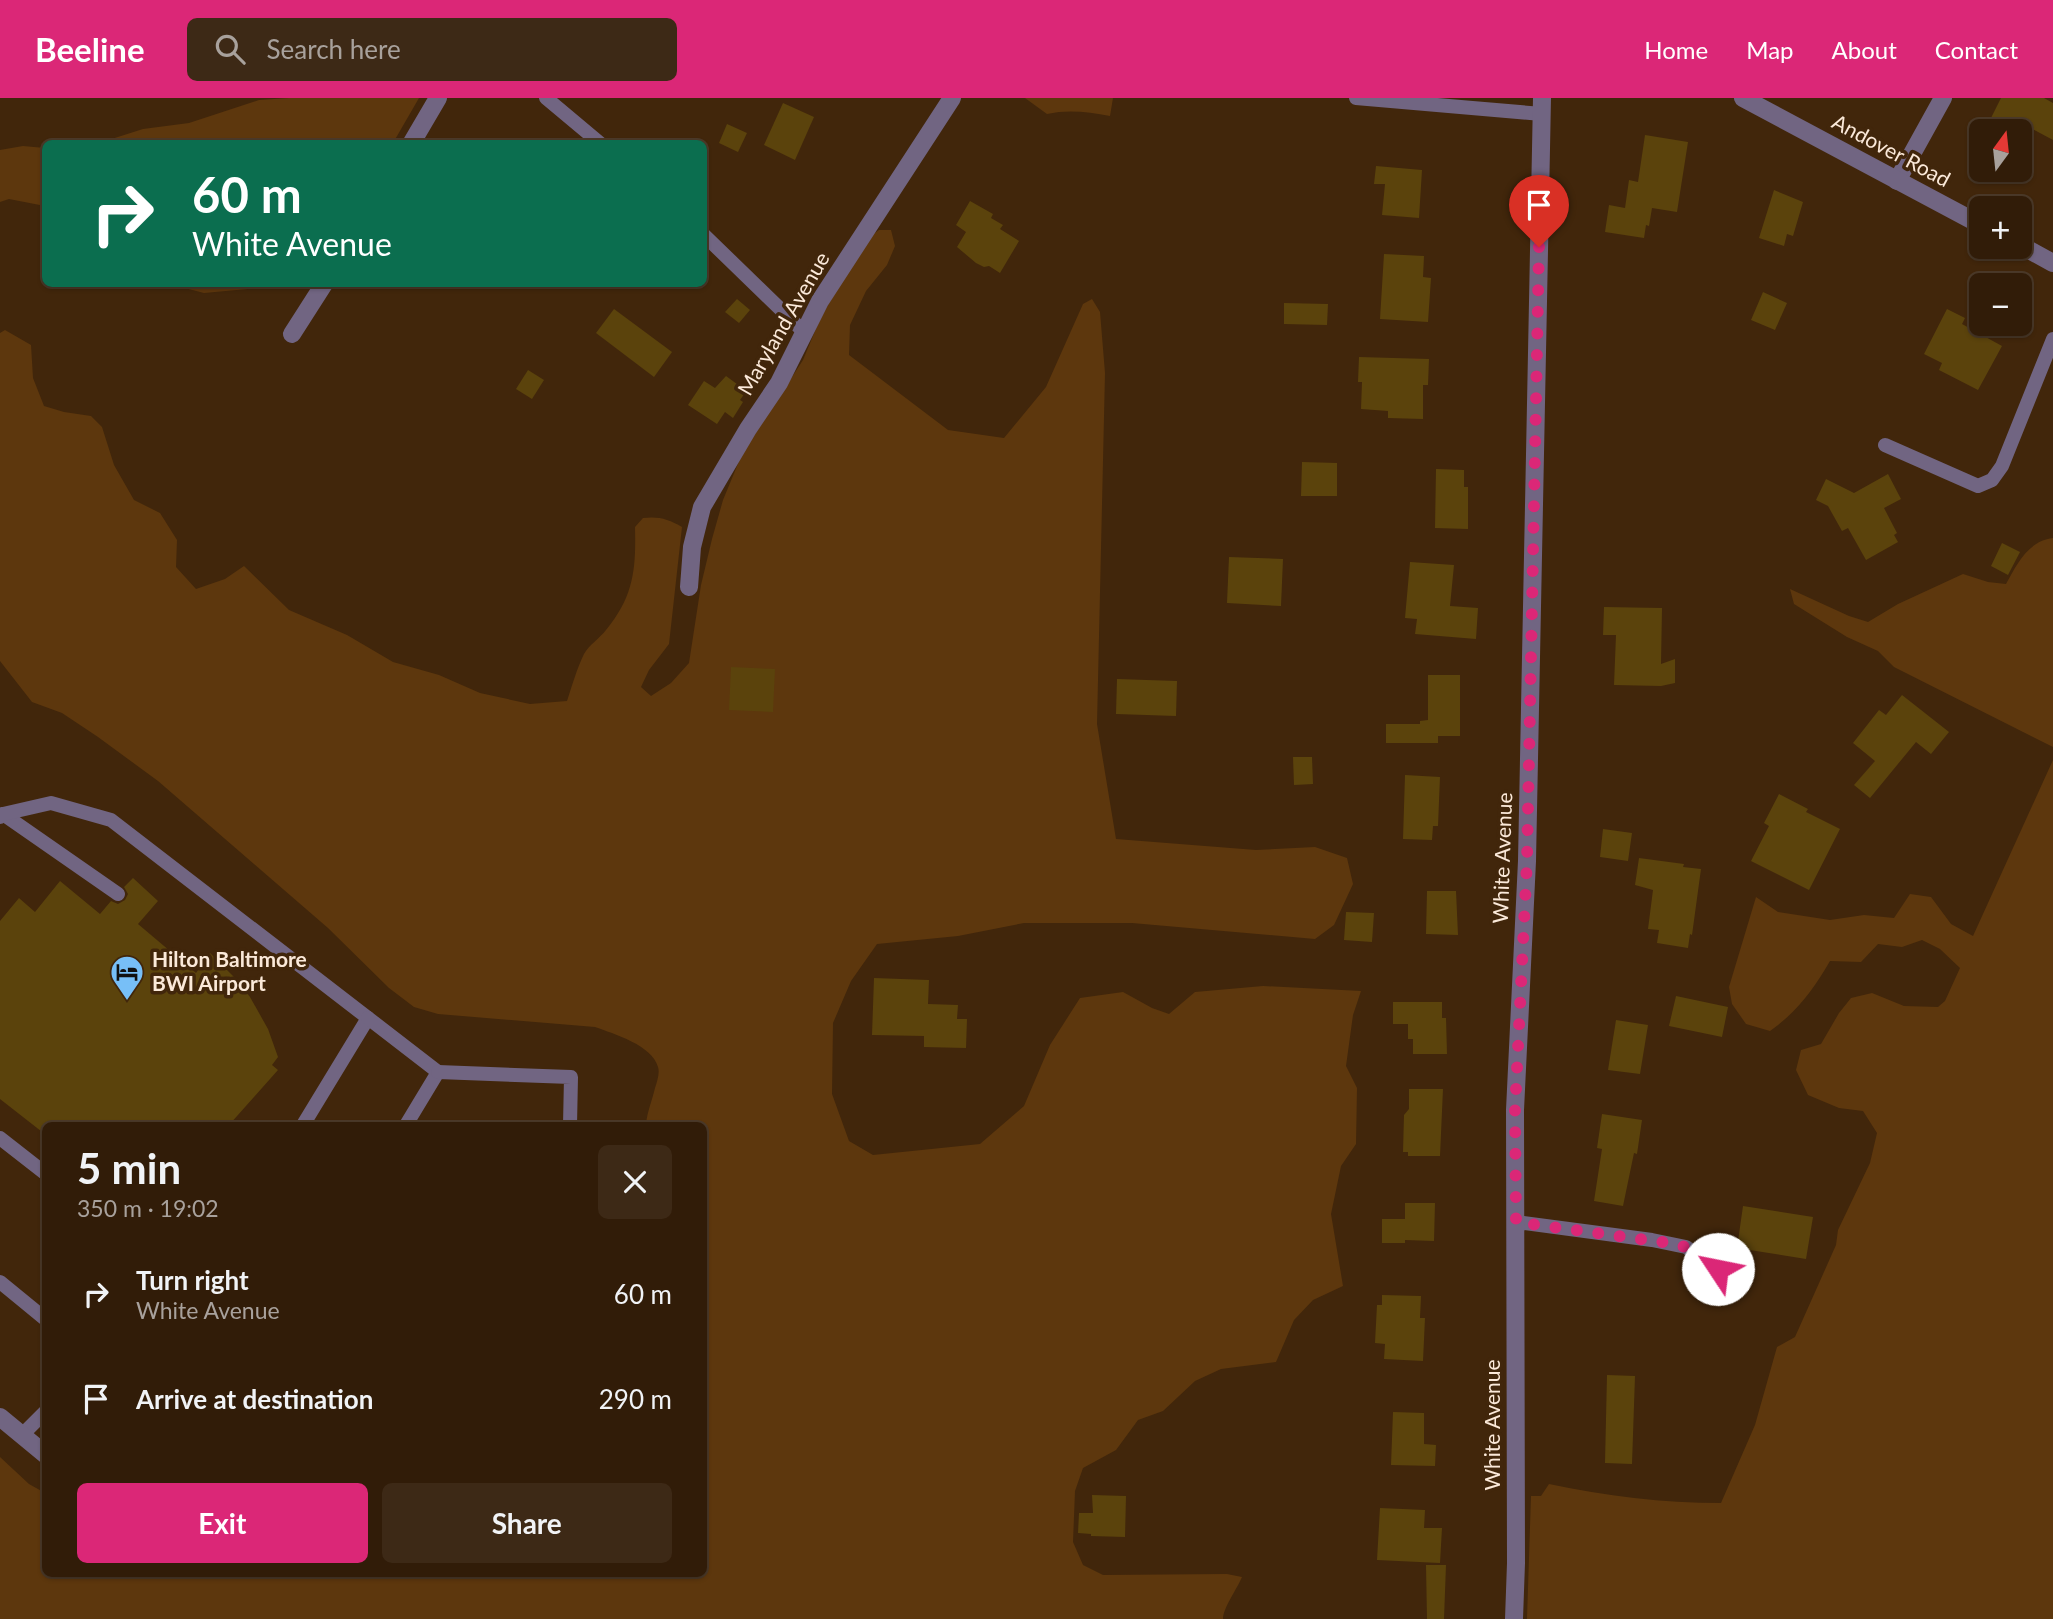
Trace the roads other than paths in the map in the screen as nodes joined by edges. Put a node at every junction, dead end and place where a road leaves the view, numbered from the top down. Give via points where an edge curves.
1 (438, 98) edge
2 (546, 98) edge
3 (952, 98) edge
4 (1356, 98) edge
5 (1743, 98) edge
6 (1943, 98) edge
7 (1466, 103) edge
8 (1542, 106) edge
9 (413, 140) edge
10 (596, 140) edge
11 (1897, 181) junction
12 (1969, 219) edge
13 (707, 238) edge
14 (2032, 252) edge
15 (2053, 263) edge
16 (322, 287) edge
17 (804, 333) junction
18 (292, 334) dead end
19 (2053, 339) edge
20 (1885, 445) dead end
21 (689, 587) dead end
22 (1, 815) edge
23 (118, 894) dead end
24 (368, 1018) junction
25 (438, 1072) junction
26 (305, 1122) edge
27 (408, 1122) edge
28 (570, 1122) edge
29 (0, 1138) edge
30 (42, 1171) edge
31 (1516, 1222) junction
32 (0, 1282) edge
33 (1718, 1288) dead end
34 (42, 1316) edge
35 (42, 1415) edge
36 (0, 1417) edge
37 (22, 1435) junction
38 (42, 1452) edge
39 (1514, 1619) edge

1 - 9 street
2 - 10 lane
3 - 17 street, Maryland Avenue via 820,301
4 - 7 lane
5 - 11 street, Andover Road
6 - 11 street
7 - 8 lane
8 - 31 street, White Avenue via 1527,861 1515,1110
11 - 12 street, Andover Road
13 - 17 lane
14 - 15 street
16 - 18 street
17 - 21 street, Maryland Avenue via 779,383 702,507
19 - 20 lane via 1992,480 1978,486
22 - 23 lane
22 - 24 lane via 51,803 111,820
24 - 25 lane
24 - 26 lane
25 - 27 lane
25 - 28 lane via 571,1077
29 - 30 lane
31 - 33 lane via 1686,1247 1718,1269
31 - 39 street, White Avenue
32 - 34 lane
35 - 37 lane
36 - 37 street
37 - 38 street

